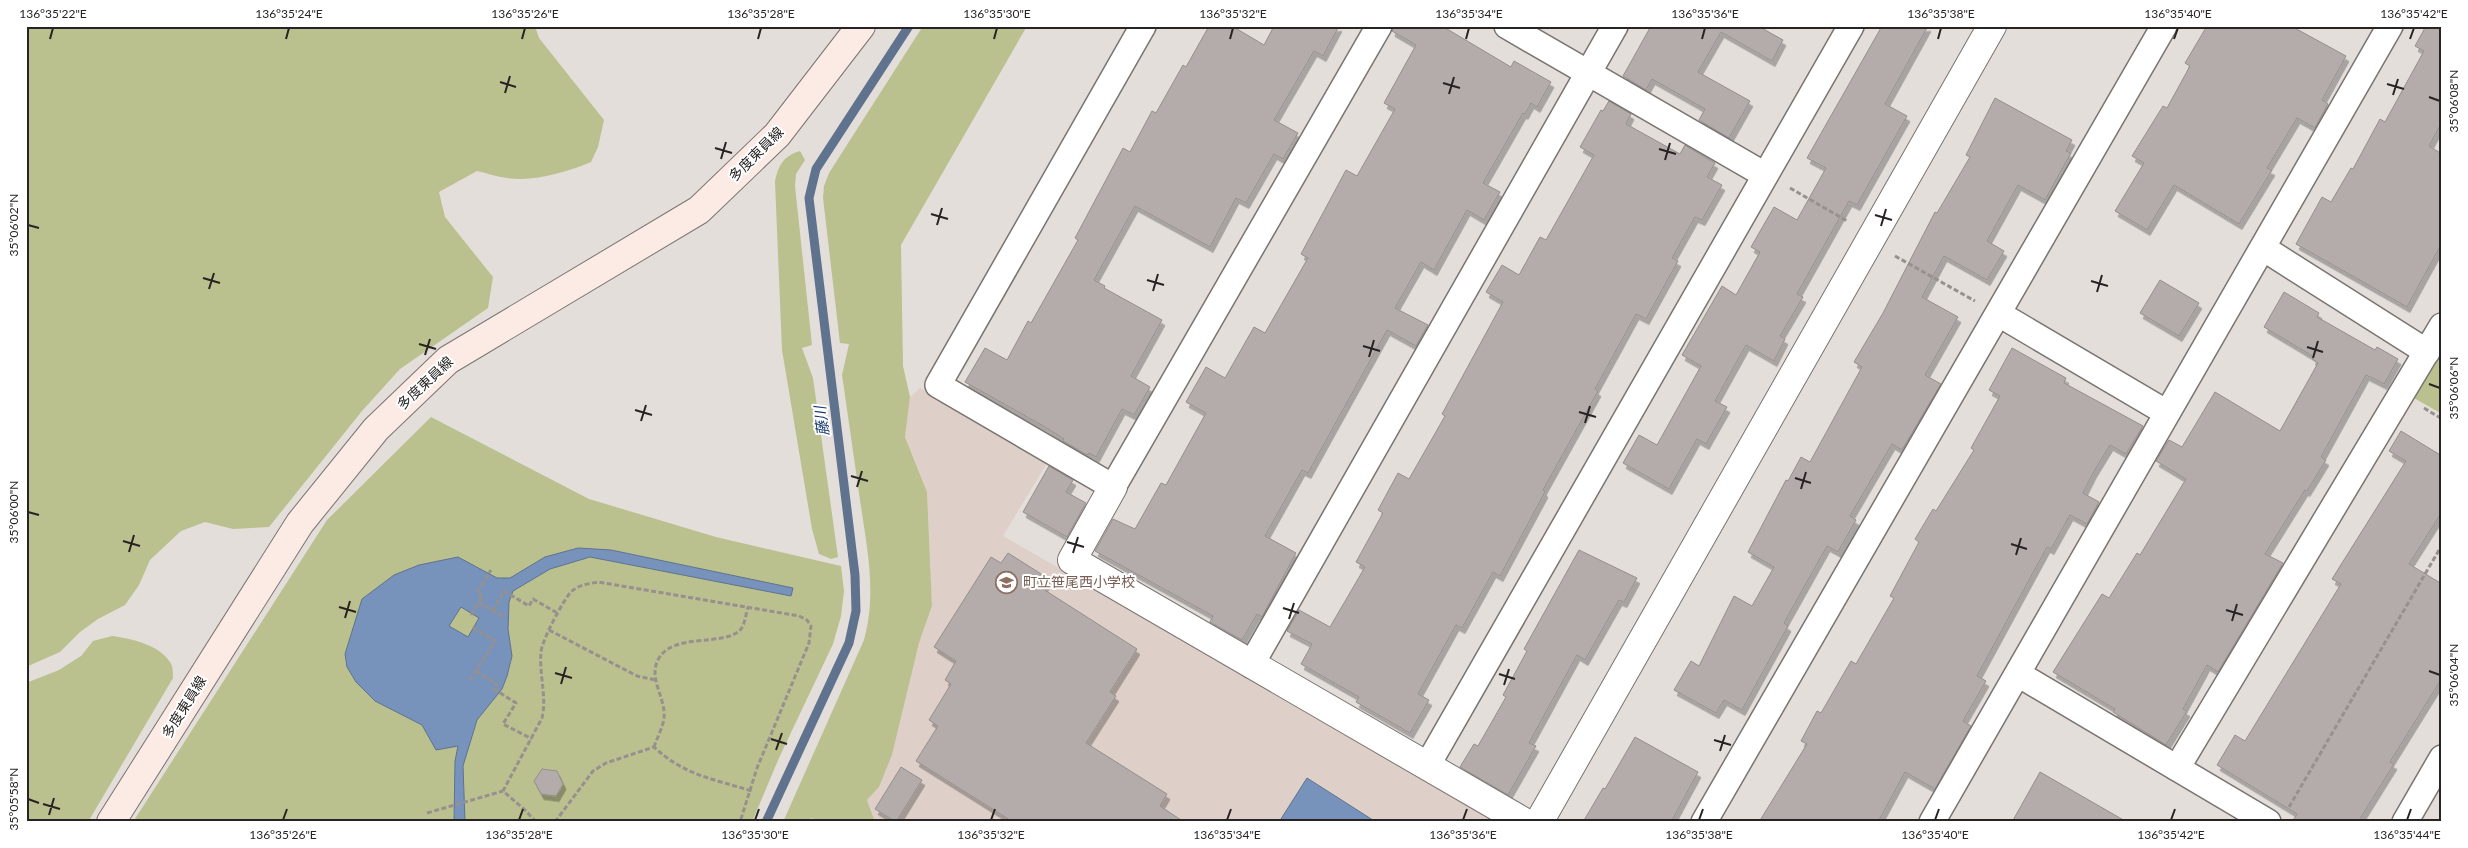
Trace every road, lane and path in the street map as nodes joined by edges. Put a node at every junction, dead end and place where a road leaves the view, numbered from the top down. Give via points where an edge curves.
1 (861, 26) edge
2 (1143, 26) edge
3 (1379, 26) edge
4 (1507, 26) edge
5 (1615, 26) edge
6 (1851, 26) edge
7 (1992, 26) edge
8 (2164, 26) edge
9 (2390, 26) edge
10 (1588, 73) junction
11 (1765, 175) junction
12 (1870, 238) junction
13 (2263, 248) junction
14 (1999, 314) junction
15 (2442, 326) edge
16 (2427, 352) junction
17 (2422, 407) dead end
18 (2167, 413) junction
19 (2442, 419) edge
20 (1113, 487) junction
21 (2442, 545) edge
22 (491, 570) dead end
23 (479, 603) junction
24 (748, 607) junction
25 (493, 611) junction
26 (559, 614) junction
27 (471, 615) dead end
28 (504, 617) dead end
29 (472, 627) dead end
30 (550, 630) junction
31 (1251, 665) junction
32 (476, 671) junction
33 (2018, 674) junction
34 (470, 680) dead end
35 (656, 680) junction
36 (532, 740) junction
37 (654, 747) junction
38 (2442, 758) edge
39 (1427, 766) junction
40 (2177, 768) junction
41 (752, 791) junction
42 (503, 792) junction
43 (427, 813) dead end
44 (2278, 816) edge
45 (111, 822) edge
46 (536, 822) edge
47 (555, 822) edge
48 (740, 822) edge
49 (1524, 822) edge
50 (1539, 822) edge
51 (1704, 822) edge
52 (1932, 822) edge
53 (2404, 822) edge

1 - 45 main road, 多度東員線 via 777,135 699,210 448,360 376,429 300,523
2 - 20 street via 938,385
3 - 20 street
4 - 10 street
5 - 10 street
6 - 11 street
7 - 12 street
8 - 14 street
9 - 13 street
10 - 11 street
10 - 31 street
11 - 12 path
11 - 39 street
12 - 14 path
12 - 50 street
13 - 16 street
13 - 18 street
14 - 18 street
14 - 51 street
15 - 16 street
16 - 40 street
17 - 19 path
18 - 33 street
20 - 31 street via 1072,560
21 - 44 path
22 - 23 path via 477,593 483,596
23 - 25 path
23 - 27 path
24 - 26 path via 598,582 570,592
24 - 35 path via 742,628 733,634 668,649 659,658
24 - 41 path via 799,616 811,626 811,636 758,768
25 - 26 path via 504,591 529,606 533,599
25 - 28 path
26 - 30 path
29 - 32 path via 495,641
30 - 35 path via 637,676
30 - 36 path via 541,652 545,706
31 - 39 street
32 - 34 path
32 - 36 path via 497,684 494,689 516,703 503,724
33 - 40 street
33 - 52 street
35 - 37 path via 664,718
36 - 42 path
37 - 41 path via 686,771
37 - 47 path via 606,763 593,771
38 - 53 street
39 - 49 street
40 - 44 street
41 - 48 path
42 - 43 path
42 - 46 path

